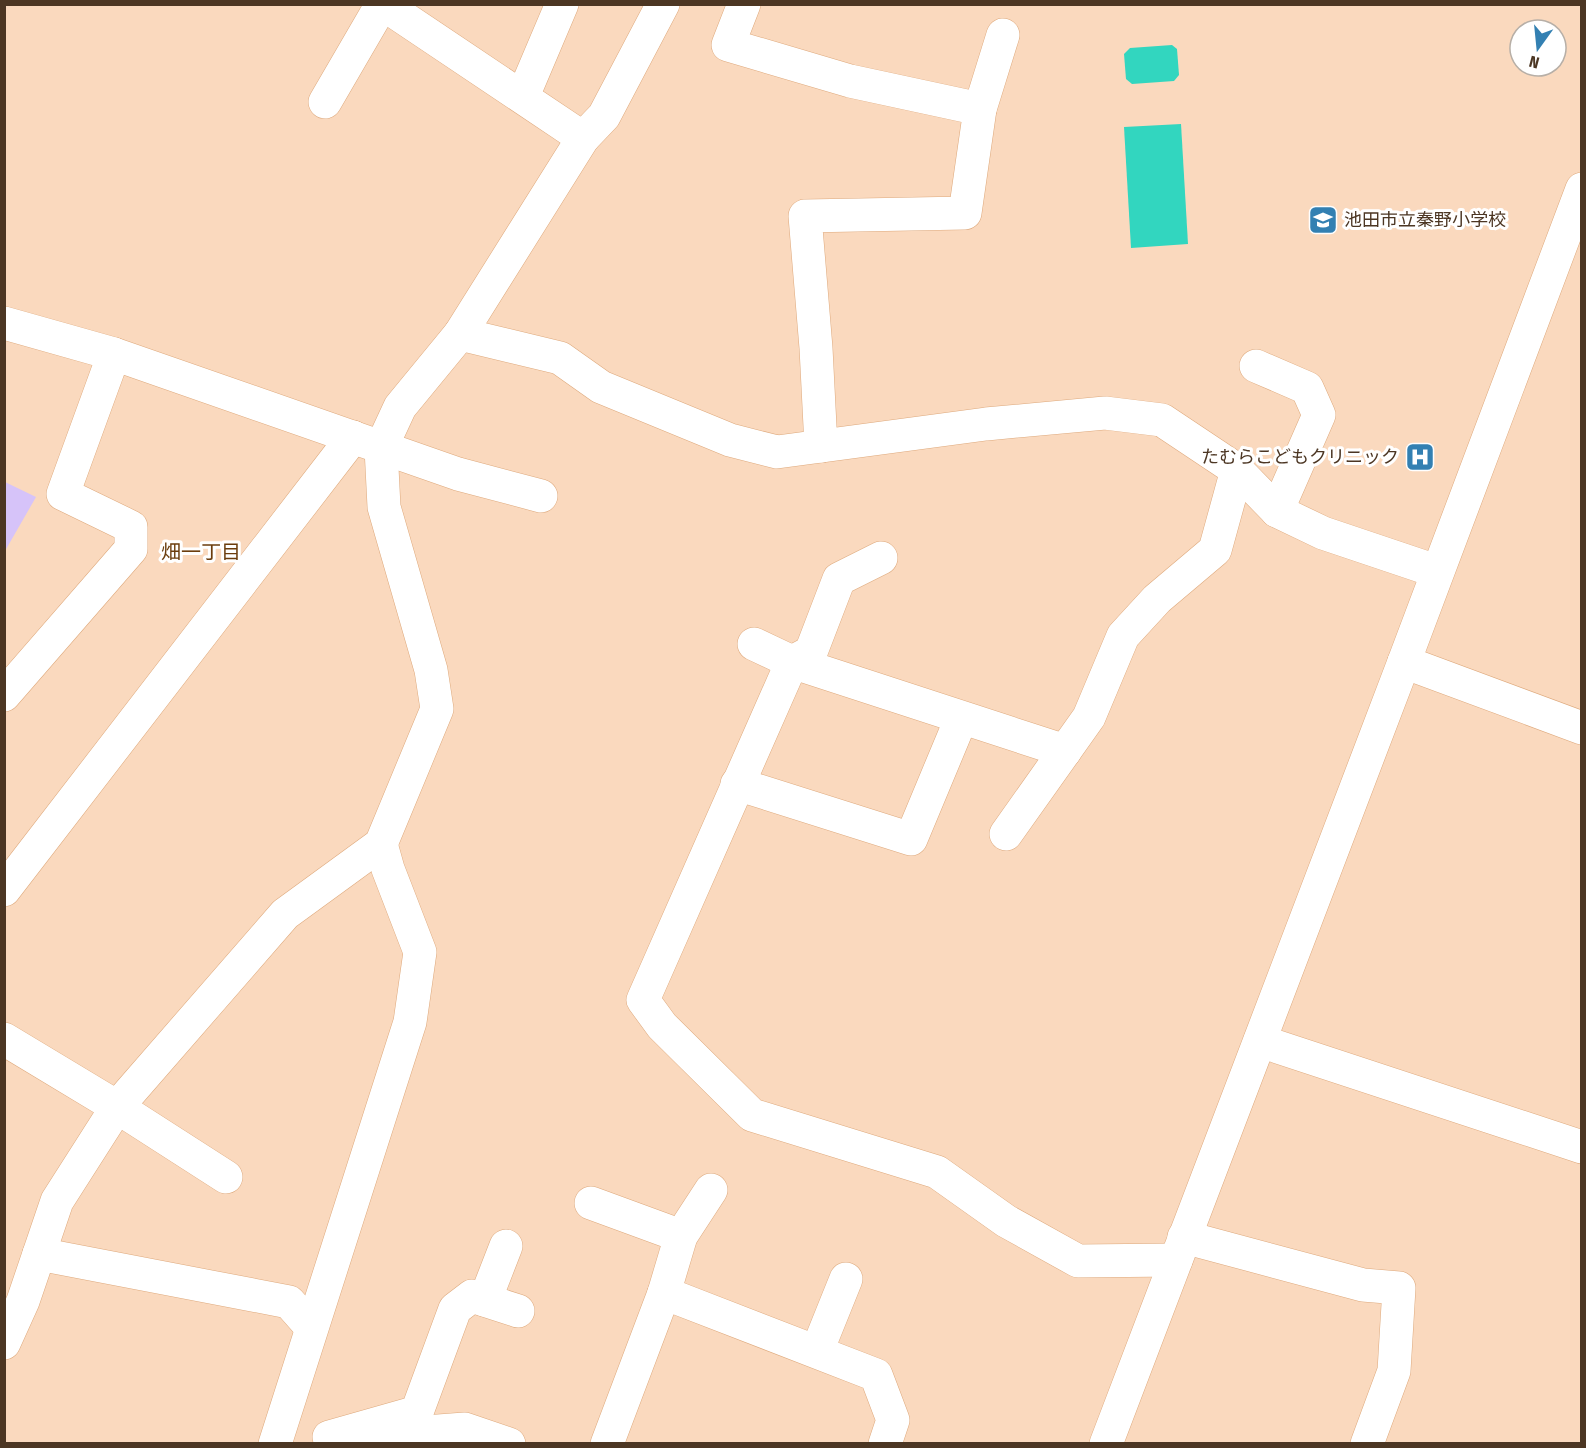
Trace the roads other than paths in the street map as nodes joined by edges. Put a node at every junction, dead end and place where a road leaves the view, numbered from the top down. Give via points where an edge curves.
1 (383, 4) edge
2 (562, 4) edge
3 (663, 4) edge
4 (744, 4) edge
5 (1004, 35) dead end
6 (523, 96) junction
7 (325, 102) dead end
8 (980, 109) junction
9 (584, 138) junction
10 (1581, 193) edge
11 (4, 323) edge
12 (460, 334) junction
13 (114, 354) junction
14 (1256, 366) dead end
15 (367, 443) junction
16 (821, 446) junction
17 (1237, 470) junction
18 (541, 496) dead end
19 (1277, 511) junction
20 (881, 558) dead end
21 (1436, 571) junction
22 (754, 644) dead end
23 (792, 662) junction
24 (1404, 662) junction
25 (4, 695) edge
26 (961, 719) junction
27 (1581, 728) edge
28 (1065, 752) junction
29 (737, 784) junction
30 (1006, 834) dead end
31 (381, 844) junction
32 (4, 890) edge
33 (4, 1039) edge
34 (1260, 1041) junction
35 (117, 1107) junction
36 (1581, 1147) edge
37 (226, 1177) dead end
38 (711, 1190) dead end
39 (591, 1203) dead end
40 (681, 1236) junction
41 (506, 1246) dead end
42 (1180, 1249) junction
43 (39, 1254) junction
44 (846, 1279) dead end
45 (664, 1293) junction
46 (14, 1297) edge
47 (485, 1300) junction
48 (518, 1311) dead end
49 (311, 1327) junction
50 (4, 1343) edge
51 (817, 1351) junction
52 (278, 1435) edge
53 (337, 1440) edge
54 (388, 1443) edge
55 (509, 1443) edge
56 (607, 1443) edge
57 (885, 1443) edge
58 (1106, 1443) edge
59 (1368, 1443) edge

1 - 6 street
1 - 7 street
2 - 6 street
3 - 9 street via 604,116
4 - 8 street via 728,45 850,81
5 - 8 street
6 - 9 street
8 - 16 street via 964,213 805,216
9 - 12 street
10 - 21 street
11 - 13 street
12 - 15 street
12 - 16 street via 560,358 601,387 729,440 777,452
13 - 15 street
13 - 25 street via 63,495 131,527 130,549
14 - 19 street via 1306,388 1318,415
15 - 18 street via 458,474
15 - 31 street via 431,670 436,709
15 - 32 street
16 - 17 street via 1105,413 1162,420
17 - 19 street
17 - 28 street via 1215,550 1157,600 1123,636 1089,717
19 - 21 street via 1323,533
20 - 23 street via 839,579 811,652
21 - 24 street
22 - 23 street
23 - 26 street
23 - 29 street
24 - 27 street
24 - 34 street
26 - 28 street
26 - 29 street via 911,839
28 - 30 street
29 - 42 street via 643,1000 662,1026 752,1115 937,1172 1006,1221 1078,1261
31 - 35 street via 285,914
31 - 49 street via 420,952 410,1022
33 - 35 street
34 - 36 street
34 - 42 street
35 - 37 street
35 - 43 street via 57,1201
38 - 40 street
39 - 40 street
40 - 45 street
41 - 47 street
42 - 58 street
42 - 59 street via 1363,1285 1399,1288 1394,1371
43 - 46 street
43 - 49 street via 289,1302
44 - 51 street
45 - 51 street
45 - 56 street
46 - 50 street
47 - 48 street
47 - 53 street via 472,1296 454,1309 417,1412
49 - 52 street
51 - 57 street via 876,1375 893,1420
52 - 53 street
54 - 55 street via 425,1432 465,1429

